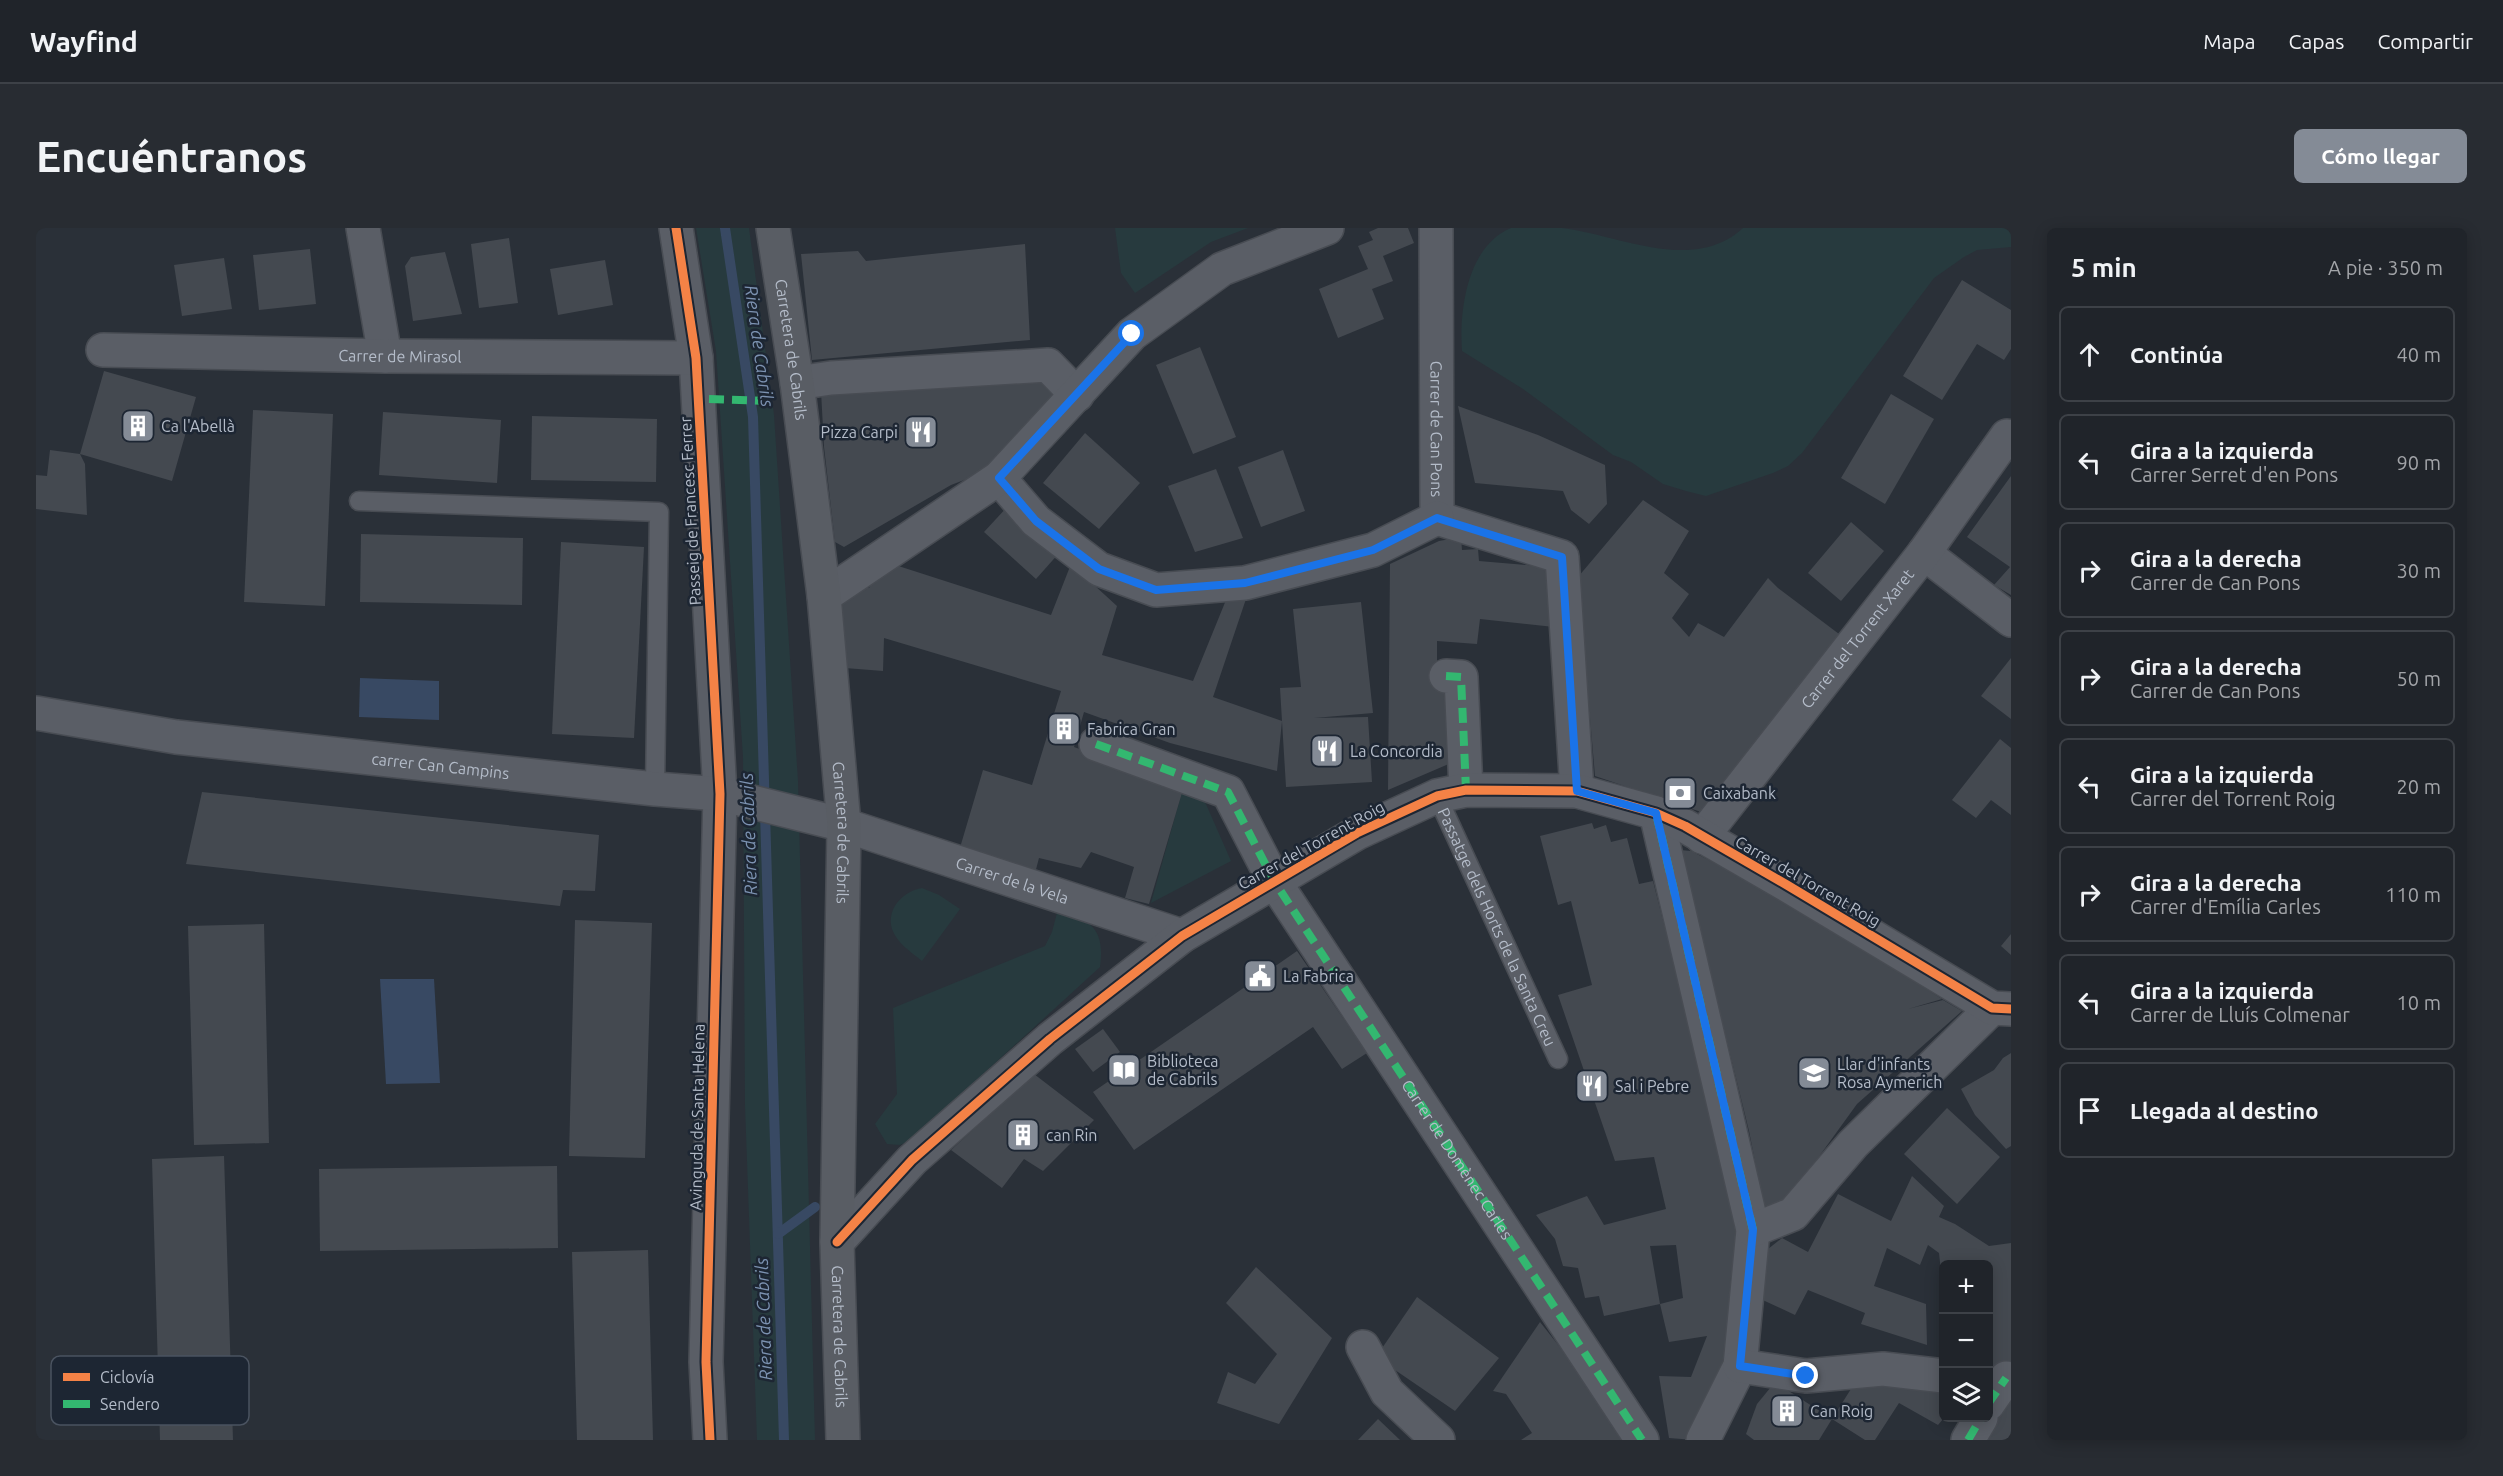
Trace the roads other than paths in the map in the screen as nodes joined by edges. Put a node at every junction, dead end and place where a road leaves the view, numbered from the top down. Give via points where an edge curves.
1 (363, 228) edge
2 (676, 228) edge
3 (773, 228) edge
4 (1327, 228) edge
5 (1436, 228) edge
6 (103, 350) dead end
7 (385, 356) junction
8 (696, 358) junction
9 (797, 383) junction
10 (1077, 395) junction
11 (2007, 436) dead end
12 (999, 478) junction
13 (359, 501) dead end
14 (1437, 518) junction
15 (1924, 553) junction
16 (824, 596) junction
17 (2011, 620) edge
18 (1446, 676) dead end
19 (36, 713) edge
20 (1096, 744) dead end
21 (655, 789) junction
22 (1577, 791) junction
23 (1451, 793) junction
24 (733, 798) junction
25 (1656, 813) junction
26 (829, 821) junction
27 (1702, 837) junction
28 (1274, 880) junction
29 (1148, 926) junction
30 (1182, 936) junction
31 (1157, 958) junction
32 (2002, 1008) edge
33 (1558, 1059) dead end
34 (1753, 1230) junction
35 (837, 1242) junction
36 (1363, 1347) dead end
37 (1740, 1366) junction
38 (1939, 1375) edge
39 (1979, 1422) edge
40 (710, 1440) edge
41 (843, 1440) edge
42 (1438, 1440) edge
43 (1642, 1440) edge
44 (1703, 1440) edge
45 (1968, 1440) edge

1 - 7 street
2 - 8 street, Passeig de Francesc Ferrer
3 - 9 street, Carretera de Cabrils
4 - 10 street via 1222,269 1132,334
5 - 14 street, Carrer de Can Pons
6 - 7 street, Carrer de Mirasol
7 - 8 street, Carrer de Mirasol
8 - 24 street, Passeig de Francesc Ferrer
9 - 10 street via 1048,365
9 - 16 street, Carretera de Cabrils
10 - 12 street
11 - 15 street, Carrer del Torrent Xaret
12 - 14 street via 1036,521 1099,569 1156,590 1245,583 1373,550
12 - 16 street
13 - 21 lane via 659,512
14 - 22 street, Carrer de Can Pons via 1562,557
15 - 17 street
15 - 27 street, Carrer del Torrent Xaret
16 - 26 street, Carretera de Cabrils
18 - 23 street via 1461,677
19 - 21 street, carrer Can Campins via 176,737
20 - 28 street, Carrer de Domènec Carles via 1228,792
21 - 24 street, carrer Can Campins
22 - 23 street, Carrer del Torrent Roig
22 - 25 street, Carrer del Torrent Roig
23 - 28 street, Carrer del Torrent Roig via 1357,833
23 - 33 lane, Passatge dels Horts de la Santa Creu
24 - 26 street, carrer Can Campins
24 - 40 street, Avinguda de Santa Helena via 705,1362
25 - 27 street, Carrer del Torrent Roig
25 - 34 street
26 - 29 street, Carrer de la Vela
26 - 35 street, Carretera de Cabrils
27 - 32 street, Carrer del Torrent Roig
28 - 30 street, Carrer del Torrent Roig
28 - 43 street, Carrer de Domènec Carles
29 - 30 street, Carrer de la Vela
29 - 31 street
30 - 31 street, Carrer del Torrent Roig
31 - 35 street, Carrer del Torrent Roig via 1050,1039 912,1160
32 - 34 street via 1853,1144 1793,1214
34 - 37 street
35 - 41 street, Carretera de Cabrils
36 - 42 street via 1387,1392
37 - 38 street via 1806,1376 1882,1369
37 - 44 street
39 - 45 street

